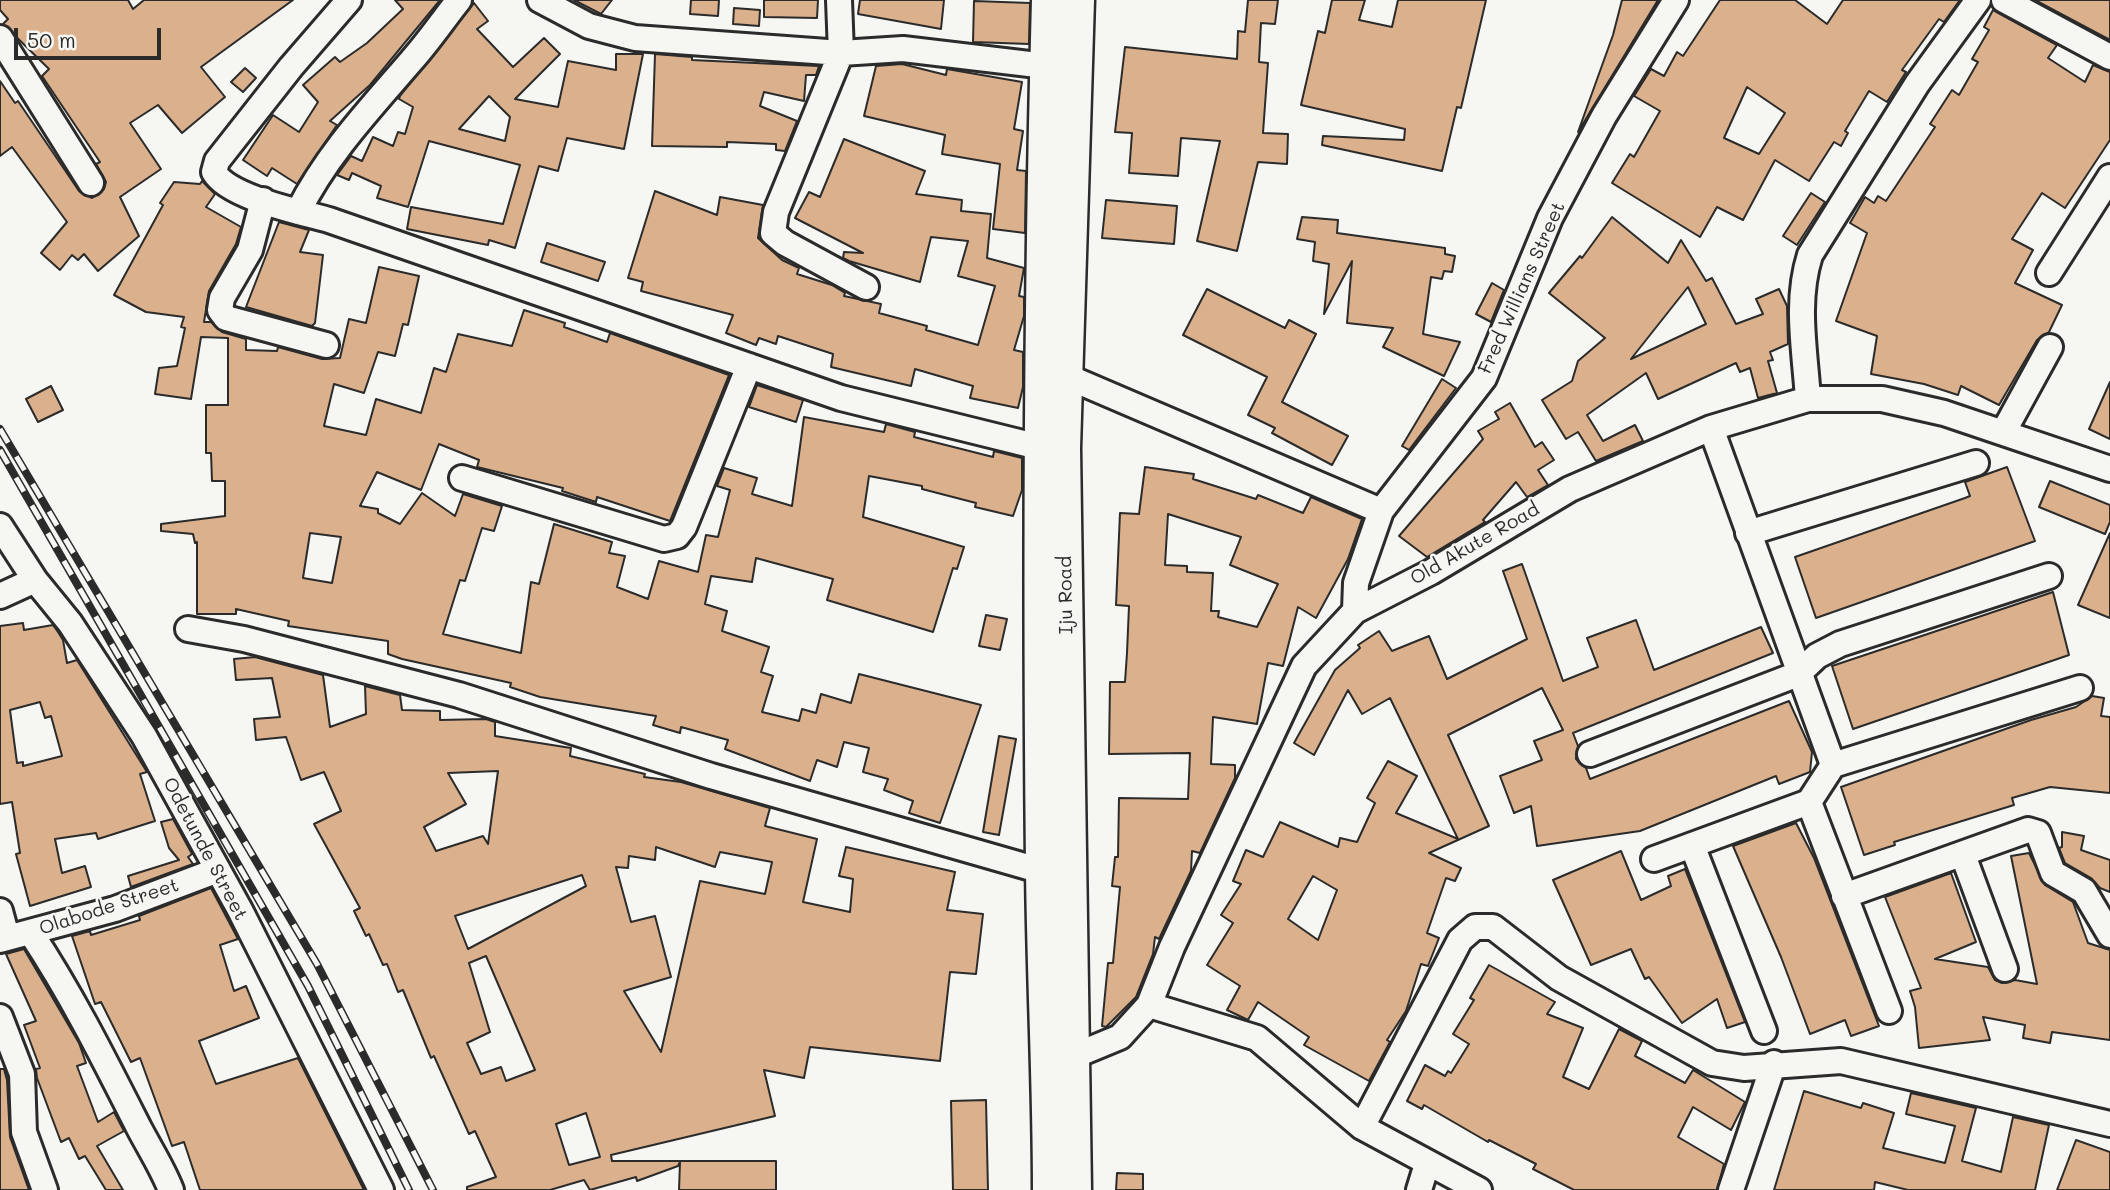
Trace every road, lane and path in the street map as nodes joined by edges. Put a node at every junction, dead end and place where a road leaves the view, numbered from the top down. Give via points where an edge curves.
1 (459, 0) edge
2 (540, 0) edge
3 (839, 0) edge
4 (1048, 0) edge
5 (1078, 0) edge
6 (1676, 0) edge
7 (1978, 0) edge
8 (2004, 0) edge
9 (347, 1) edge
10 (0, 38) edge
11 (841, 53) junction
12 (2110, 57) edge
13 (1046, 66) junction
14 (2110, 177) edge
15 (91, 183) dead end
16 (263, 200) junction
17 (298, 212) junction
18 (2049, 272) dead end
19 (866, 287) dead end
20 (326, 345) dead end
21 (2050, 347) dead end
22 (749, 366) junction
23 (1068, 377) junction
24 (1808, 399) junction
25 (1711, 428) junction
26 (2004, 431) junction
27 (1039, 447) junction
28 (1976, 463) dead end
29 (2110, 469) edge
30 (462, 478) dead end
31 (1381, 511) junction
32 (0, 526) edge
33 (1748, 533) junction
34 (2049, 576) dead end
35 (35, 580) junction
36 (0, 596) edge
37 (1355, 611) junction
38 (188, 629) dead end
39 (1798, 674) junction
40 (2080, 688) dead end
41 (1590, 754) dead end
42 (1833, 765) junction
43 (1809, 802) junction
44 (1692, 845) junction
45 (1964, 855) junction
46 (1654, 859) dead end
47 (218, 870) junction
48 (1042, 871) junction
49 (1844, 896) junction
50 (0, 911) edge
51 (2110, 935) edge
52 (13, 937) edge
53 (2005, 969) dead end
54 (1149, 1004) junction
55 (1889, 1011) dead end
56 (0, 1017) edge
57 (1764, 1031) dead end
58 (1074, 1056) junction
59 (1774, 1063) junction
60 (2110, 1124) edge
61 (1362, 1126) junction
62 (1426, 1164) junction
63 (45, 1190) edge
64 (171, 1190) edge
65 (381, 1190) edge
66 (1049, 1190) edge
67 (1074, 1190) edge
68 (1419, 1190) edge
69 (1479, 1190) edge
70 (1731, 1190) edge

1 - 17 street via 346,136 315,178
2 - 11 street via 589,26 635,38
3 - 11 street
4 - 13 main road, Iju Road
5 - 23 main road, Iju Road
6 - 31 street, Fred Willians Street via 1604,116 1550,218 1484,378
7 - 24 street via 1917,84 1810,255 1801,306
8 - 12 street
9 - 16 street via 217,161 214,172 219,182
10 - 15 street
11 - 13 street via 903,49
11 - 19 street via 776,212 773,233
13 - 27 main road, Iju Road
14 - 18 street
16 - 17 street
16 - 20 street via 250,250 222,298 220,310 226,318
17 - 22 street
21 - 26 street
22 - 27 street via 841,398
22 - 30 street via 677,536 664,538
23 - 31 street
23 - 58 main road, Iju Road via 1064,448
24 - 25 street, Old Akute Road
24 - 26 street, Old Akute Road via 1882,399
25 - 33 street
25 - 37 street, Old Akute Road via 1570,489 1431,572
26 - 29 street, Old Akute Road
27 - 48 main road, Iju Road
28 - 33 street
31 - 37 street, Fred Willians Street via 1356,583
32 - 35 street, Odetunde Street
33 - 39 street
34 - 39 street via 1840,644 1817,656
35 - 36 street
35 - 47 street, Odetunde Street via 70,623 144,736
37 - 54 street, Old Akute Road via 1304,666
38 - 48 street via 244,639 459,695 711,776
39 - 41 street
39 - 42 street
40 - 42 street
42 - 43 street
43 - 44 street
43 - 49 street
44 - 46 street
44 - 57 street
45 - 49 street
45 - 51 street via 2028,830 2038,833 2053,873 2084,891
45 - 53 street
47 - 52 street, Olabode Street via 115,909
47 - 65 street, Odetunde Street
48 - 66 main road, Iju Road
49 - 55 street
50 - 52 street
52 - 64 street via 77,1008
54 - 58 street, Old Akute Road via 1120,1037
54 - 61 street via 1256,1038
56 - 63 street via 22,1074 24,1132
58 - 67 main road, Iju Road
59 - 60 street via 1841,1061
59 - 61 street via 1744,1068 1712,1063 1559,978 1493,927 1475,927 1460,940
59 - 70 street
61 - 62 street
62 - 68 street
62 - 69 street

